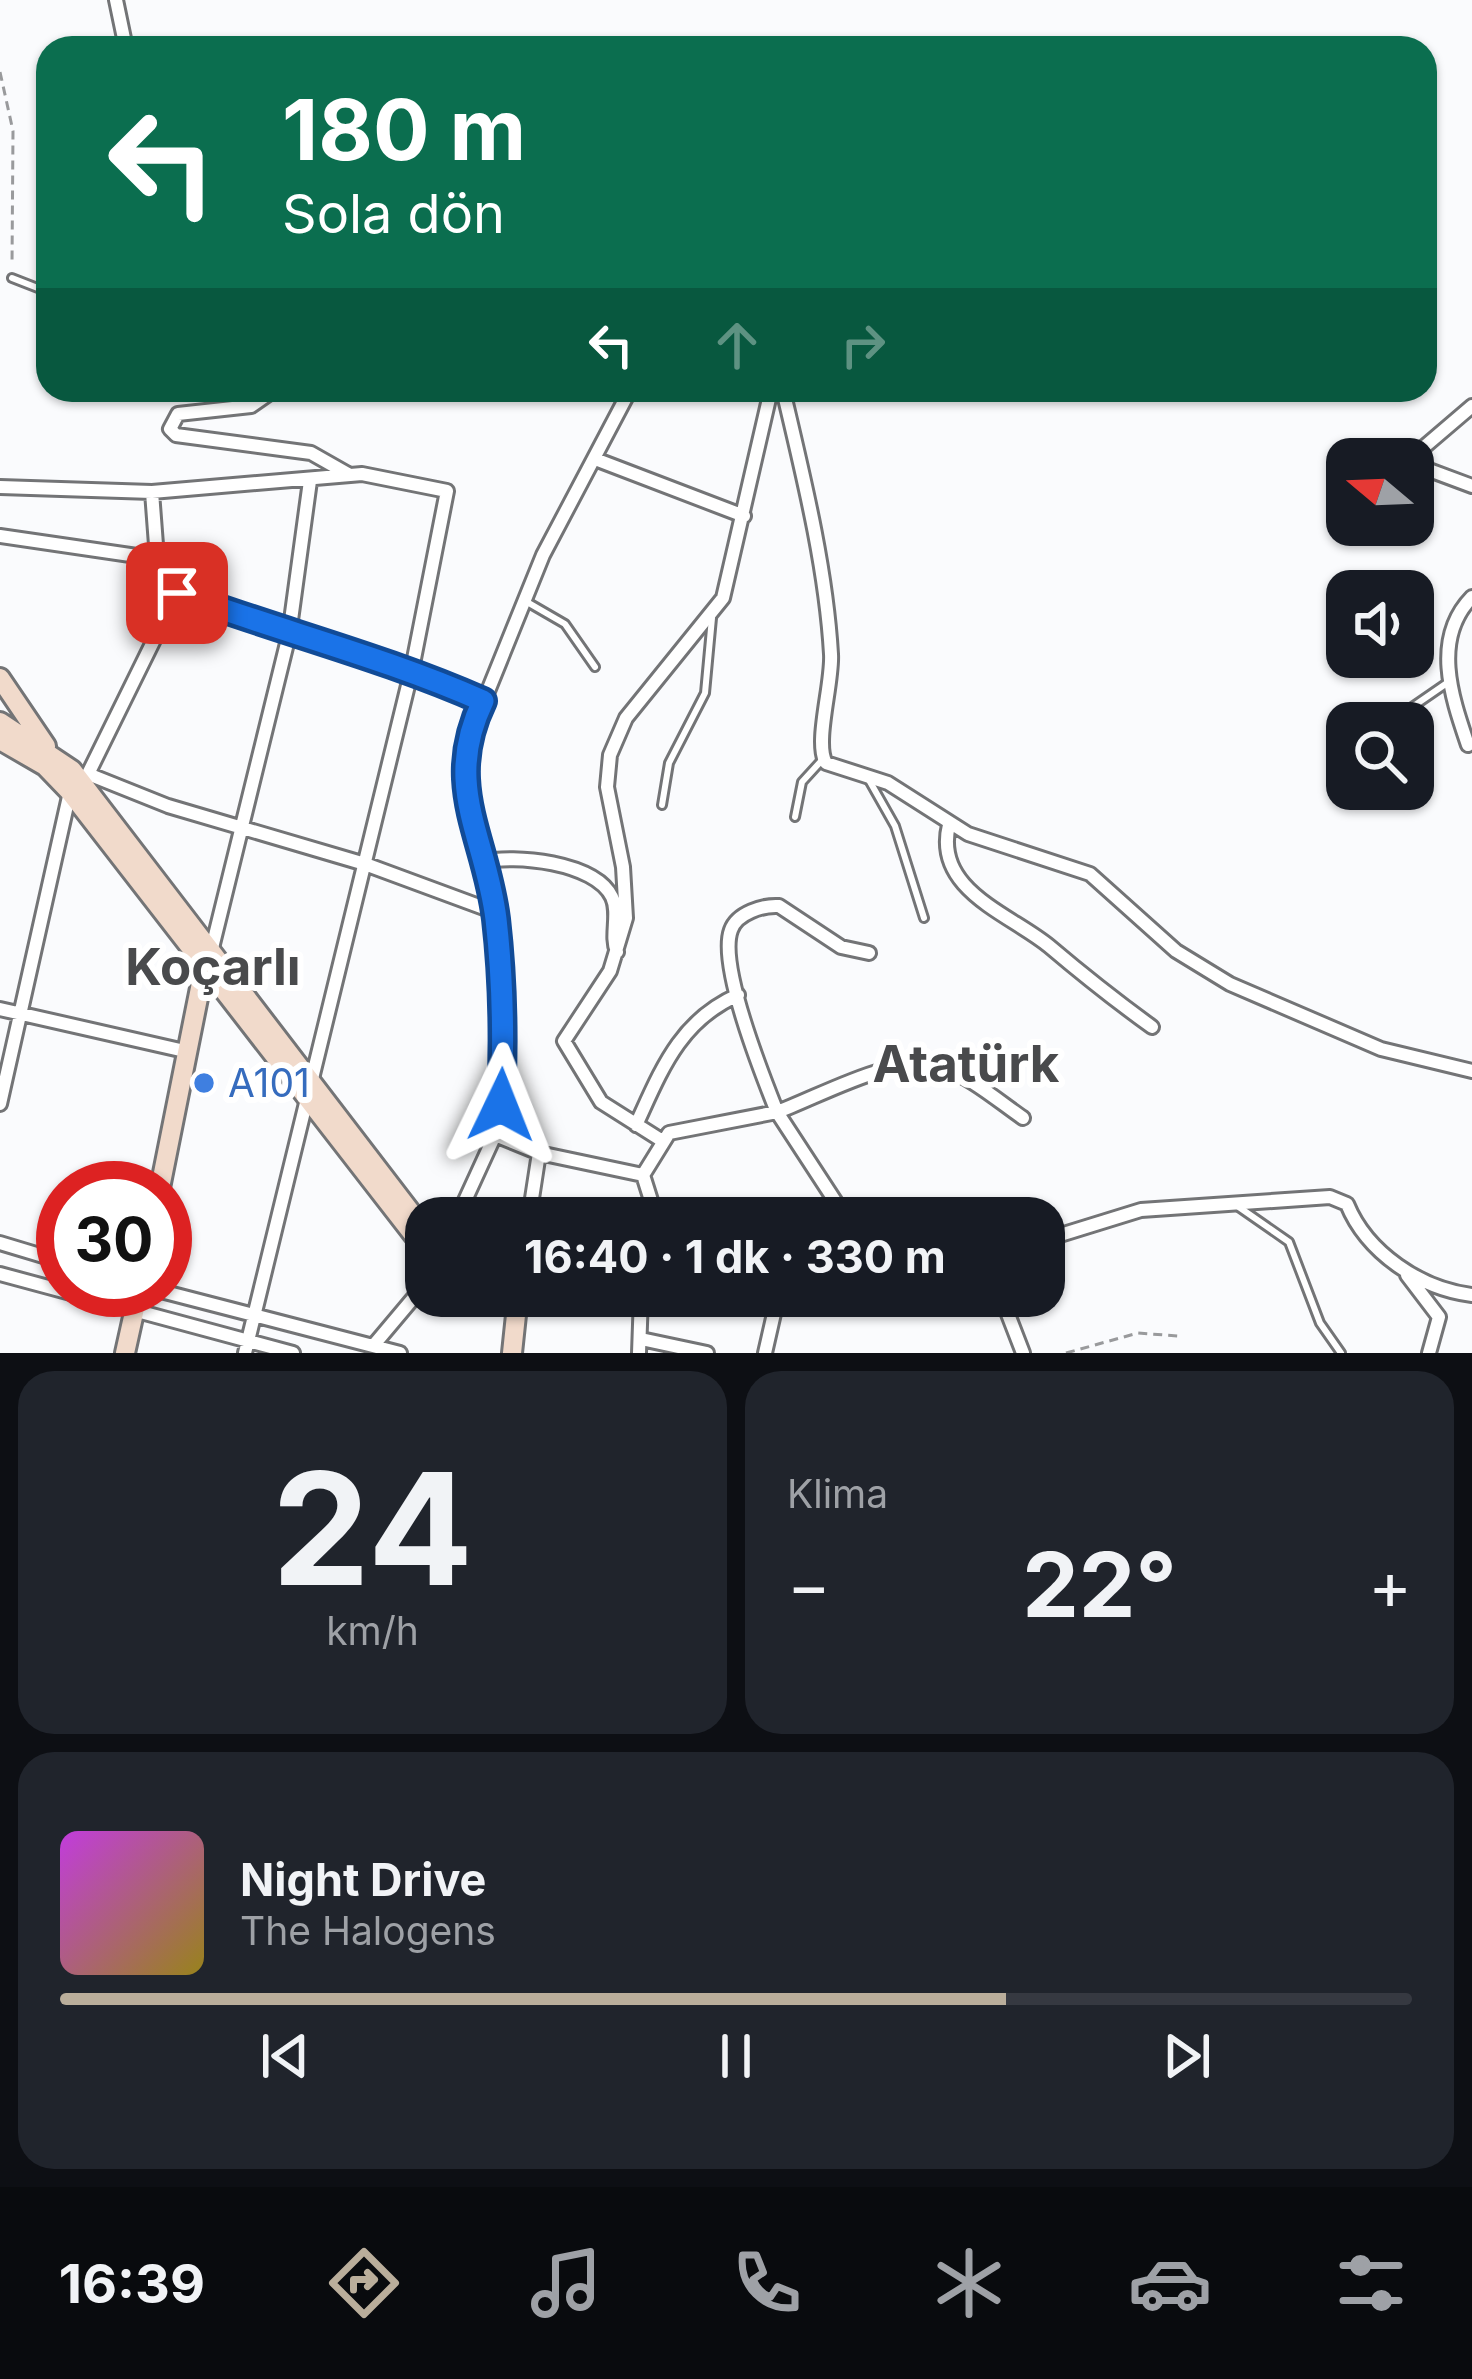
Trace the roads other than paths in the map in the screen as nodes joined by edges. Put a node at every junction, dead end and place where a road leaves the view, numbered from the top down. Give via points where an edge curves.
1 (116, 0) edge
2 (124, 36) edge
3 (11, 278) road end
4 (36, 287) edge
5 (257, 402) edge
6 (623, 402) edge
7 (768, 402) edge
8 (785, 402) edge
9 (1472, 406) edge
10 (1434, 441) edge
11 (595, 459) junction
12 (1434, 471) edge
13 (348, 474) junction
14 (310, 481) junction
15 (1472, 486) edge
16 (0, 487) edge
17 (152, 492) junction
18 (744, 516) junction
19 (0, 536) edge
20 (157, 558) junction
21 (177, 593) junction
22 (1472, 597) edge
23 (524, 601) junction
24 (712, 618) junction
25 (289, 635) junction
26 (595, 668) dead end
27 (412, 669) junction
28 (0, 678) edge
29 (1447, 683) junction
30 (483, 701) junction
31 (1419, 702) edge
32 (1472, 703) edge
33 (1456, 708) junction
34 (0, 722) edge
35 (0, 740) edge
36 (1468, 745) dead end
37 (47, 758) junction
38 (823, 759) junction
39 (869, 776) junction
40 (80, 782) junction
41 (662, 805) dead end
42 (795, 817) dead end
43 (949, 825) junction
44 (242, 830) junction
45 (482, 862) junction
46 (365, 864) junction
47 (495, 912) junction
48 (924, 918) dead end
49 (618, 953) junction
50 (869, 953) dead end
51 (213, 967) junction
52 (738, 995) junction
53 (0, 1009) edge
54 (22, 1014) junction
55 (1152, 1027) dead end
56 (189, 1052) junction
57 (1472, 1071) edge
58 (309, 1078) junction
59 (307, 1100) junction
60 (0, 1104) edge
61 (778, 1112) junction
62 (1023, 1118) dead end
63 (636, 1125) junction
64 (495, 1135) junction
65 (661, 1140) junction
66 (539, 1154) junction
67 (166, 1161) edge
68 (643, 1175) junction
69 (467, 1197) edge
70 (532, 1197) edge
71 (648, 1197) edge
72 (833, 1197) edge
73 (1232, 1203) junction
74 (405, 1204) edge
75 (405, 1225) edge
76 (1065, 1234) edge
77 (0, 1243) edge
78 (36, 1254) edge
79 (0, 1274) edge
80 (1408, 1274) junction
81 (36, 1281) edge
82 (1472, 1295) edge
83 (192, 1299) edge
84 (405, 1308) edge
85 (253, 1316) junction
86 (133, 1317) edge
87 (178, 1317) edge
88 (516, 1317) edge
89 (773, 1317) edge
90 (1009, 1317) edge
91 (373, 1346) junction
92 (640, 1346) edge
93 (246, 1347) edge
94 (125, 1353) edge
95 (293, 1353) edge
96 (400, 1353) edge
97 (512, 1353) edge
98 (707, 1353) edge
99 (765, 1353) edge
100 (1023, 1353) edge
101 (1341, 1353) edge
102 (1429, 1353) edge

1 - 2 street
3 - 4 lane
5 - 13 street via 178,414 170,429 311,453
6 - 11 street
7 - 18 street
8 - 38 street via 829,636
9 - 10 street
11 - 18 street
11 - 23 street
12 - 15 street
13 - 14 street
13 - 27 street via 447,491
14 - 17 street
14 - 25 street
16 - 17 street
17 - 20 street
18 - 24 street
19 - 20 street
20 - 21 street via 178,562
21 - 25 street
21 - 40 street
22 - 29 street via 1452,629
23 - 26 lane via 565,624
23 - 30 street
24 - 41 lane via 705,693 669,763
24 - 49 street via 626,718 610,755 607,787 626,919
25 - 27 street
25 - 44 street
27 - 30 street
27 - 46 street
28 - 37 main road
29 - 31 lane
29 - 33 street
30 - 45 street via 464,768
32 - 33 lane
33 - 36 street
34 - 37 main road
35 - 37 main road
37 - 40 main road
38 - 39 street
38 - 42 lane via 802,782
39 - 43 street
39 - 48 lane via 895,826
40 - 44 street
40 - 51 main road
40 - 54 street
43 - 55 street via 950,862 981,902
43 - 57 street via 1090,874 1176,951 1230,984 1381,1049
44 - 46 street
44 - 51 street
45 - 47 street
45 - 49 street via 535,857 604,886 615,906
46 - 47 street
46 - 58 street
47 - 64 street via 503,1064
49 - 63 street via 564,1041 602,1102
50 - 52 street via 832,942 795,911 766,905 730,930
51 - 56 main road
51 - 58 main road
51 - 59 main road
52 - 61 street
52 - 63 street via 679,1039
53 - 54 street
54 - 56 street
54 - 60 street
56 - 67 main road
58 - 59 street
58 - 74 main road
59 - 75 main road
59 - 85 street
61 - 62 street via 915,1063 946,1068
61 - 65 street via 680,1129
61 - 72 street
63 - 65 street
64 - 66 street
64 - 69 street
65 - 68 street
66 - 68 street
66 - 70 street
68 - 71 street
73 - 76 street via 1141,1210
73 - 80 street via 1337,1198
73 - 101 lane via 1289,1242 1319,1323
77 - 78 street
79 - 81 street
80 - 82 street
80 - 102 street via 1439,1317
83 - 85 street
84 - 91 street
85 - 91 street
85 - 93 street
86 - 94 main road
87 - 93 street
88 - 97 main road
89 - 99 street
90 - 100 street
91 - 96 street
92 - 98 street
93 - 95 street

